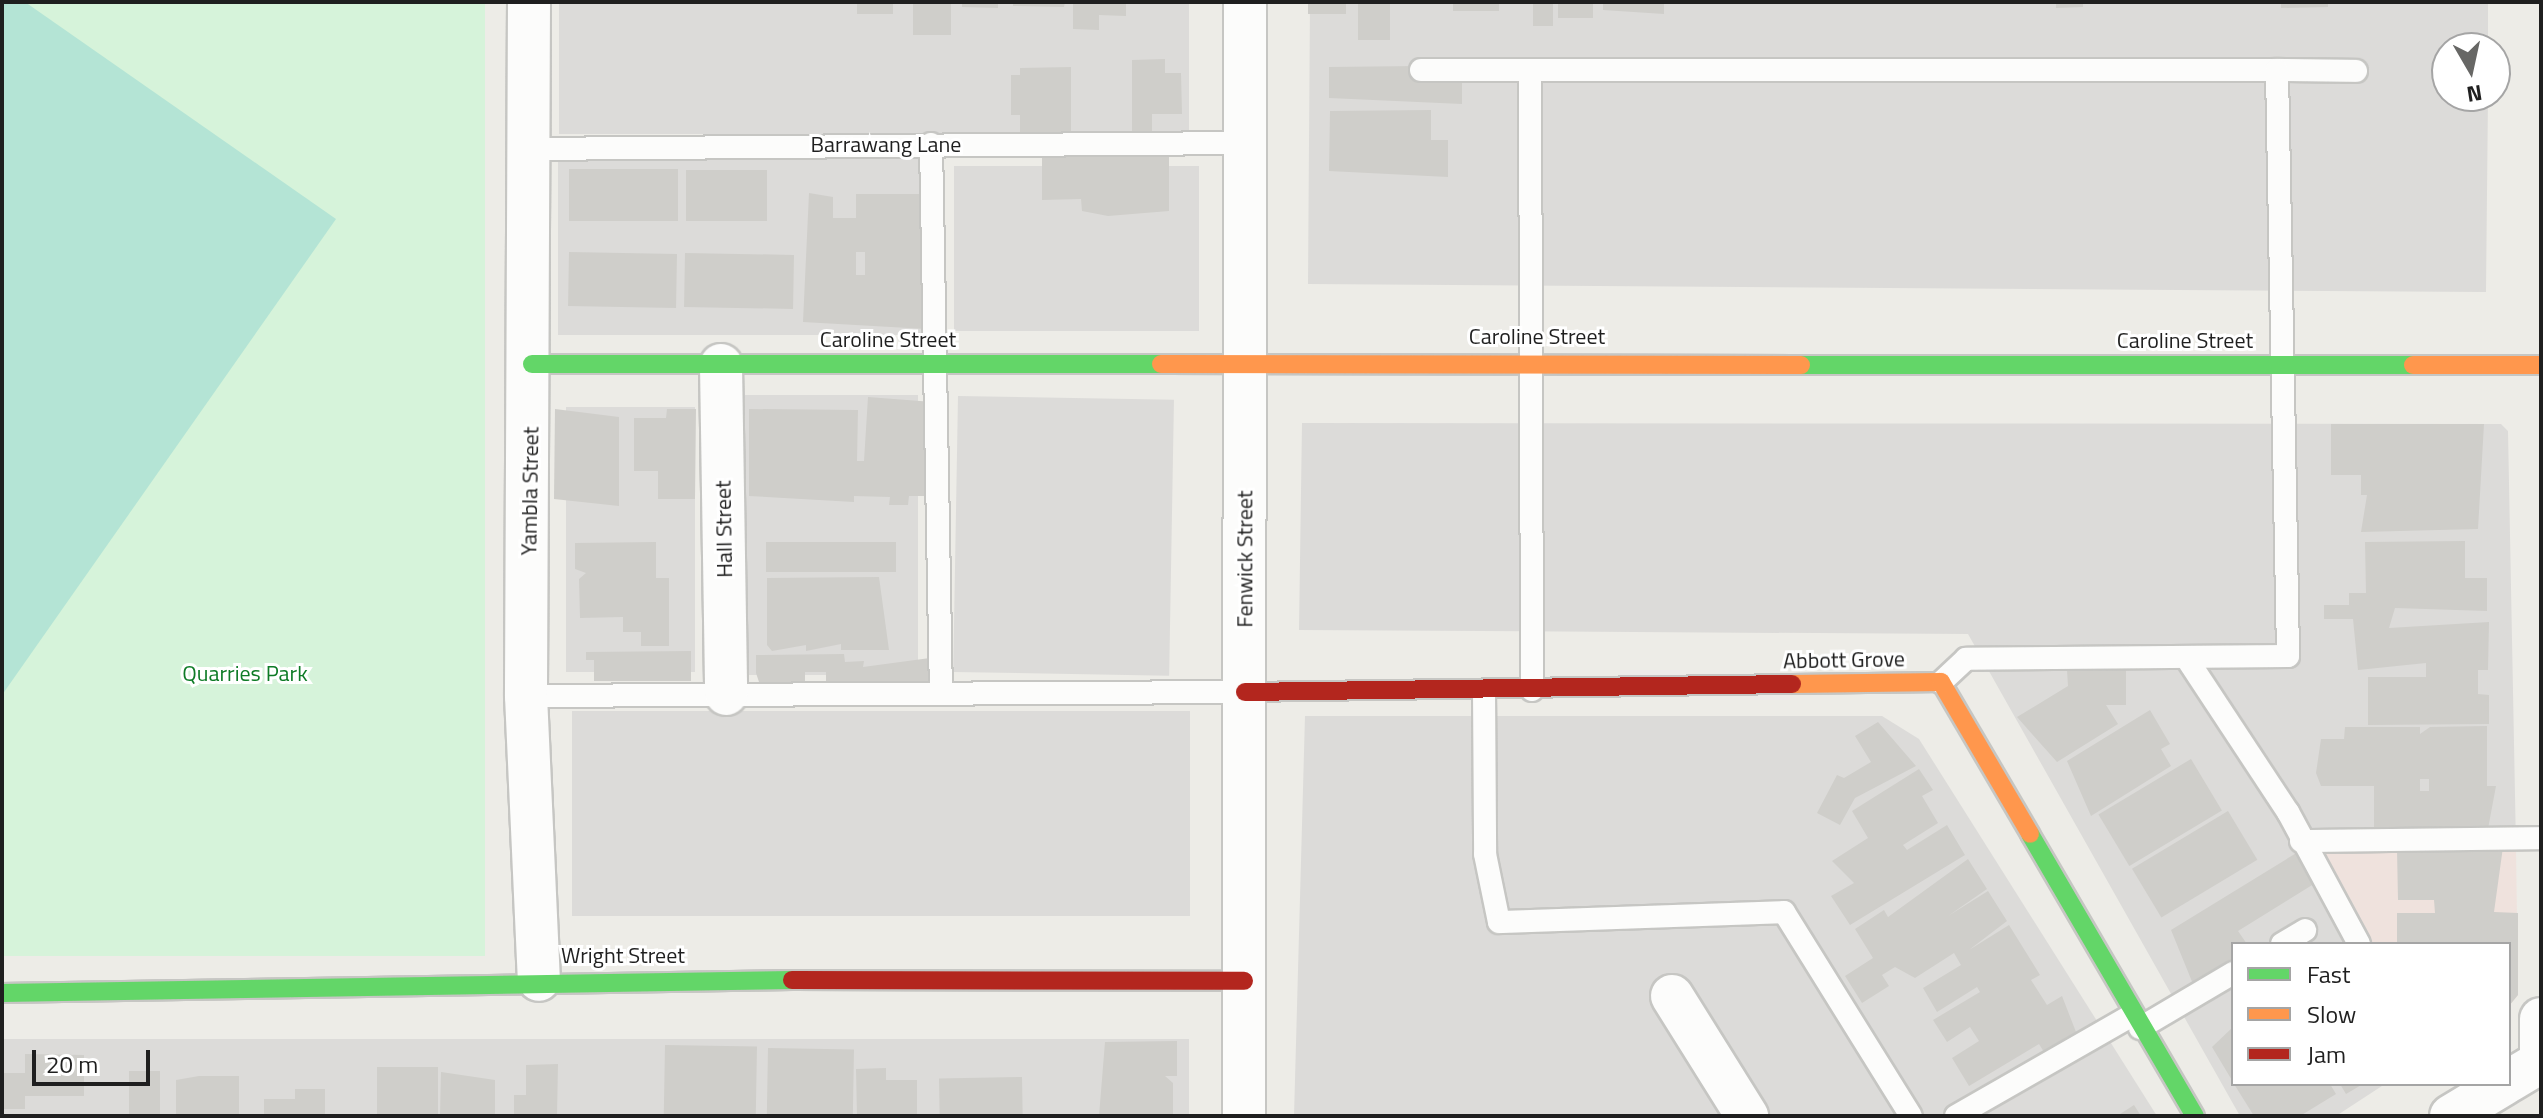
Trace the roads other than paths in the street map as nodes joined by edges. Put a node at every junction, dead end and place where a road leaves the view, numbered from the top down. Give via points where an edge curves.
1 (529, 2) edge
2 (1245, 2) edge
3 (1421, 70) dead end
4 (1530, 70) junction
5 (2277, 70) junction
6 (2356, 71) dead end
7 (1245, 143) junction
8 (931, 144) junction
9 (528, 149) junction
10 (1526, 361) junction
11 (1245, 362) junction
12 (935, 363) junction
13 (532, 364) junction
14 (721, 365) junction
15 (2541, 365) edge
16 (2283, 366) junction
17 (2187, 659) junction
18 (1941, 682) junction
19 (1532, 690) junction
20 (1484, 691) junction
21 (1245, 692) junction
22 (941, 693) junction
23 (726, 694) junction
24 (526, 696) junction
25 (2541, 838) edge
26 (2301, 841) junction
27 (2305, 930) dead end
28 (2285, 942) edge
29 (2358, 942) edge
30 (2231, 974) edge
31 (539, 980) junction
32 (1244, 981) junction
33 (2, 993) edge
34 (1672, 996) dead end
35 (2541, 1019) edge
36 (2136, 1022) junction
37 (2541, 1050) edge
38 (2541, 1062) edge
39 (2511, 1080) edge
40 (2501, 1086) edge
41 (1244, 1116) edge
42 (1747, 1116) edge
43 (1911, 1116) edge
44 (1956, 1116) edge
45 (2195, 1116) edge
46 (2451, 1116) edge

1 - 9 street, Yambla Street
2 - 7 street, Fenwick Street
3 - 4 lane
4 - 5 lane
4 - 10 lane
5 - 6 lane
5 - 16 lane
7 - 8 lane, Barrawang Lane
7 - 11 street, Fenwick Street
8 - 9 lane, Barrawang Lane
8 - 12 lane
9 - 13 street, Yambla Street
10 - 11 street, Caroline Street
10 - 16 street, Caroline Street
10 - 19 lane
11 - 12 street, Caroline Street
11 - 21 street, Fenwick Street
12 - 14 street, Caroline Street
12 - 22 lane
13 - 14 street, Caroline Street
13 - 24 street, Yambla Street
14 - 23 street, Hall Street
15 - 16 street, Caroline Street
16 - 17 lane via 2288,656
17 - 18 lane via 1966,659
17 - 26 lane
18 - 19 street, Abbott Grove
18 - 36 street
19 - 20 street, Abbott Grove
20 - 21 street, Abbott Grove
20 - 43 lane via 1485,854 1499,922 1784,912
21 - 22 lane
21 - 32 street, Fenwick Street
22 - 23 lane
23 - 24 lane
24 - 31 street, Yambla Street
25 - 26 lane
26 - 29 lane
27 - 28 lane
30 - 36 lane
31 - 32 street, Wright Street
31 - 33 street, Wright Street
32 - 41 street, Fenwick Street
34 - 42 street
35 - 37 street
36 - 44 lane
36 - 45 street
38 - 39 street
40 - 46 street

